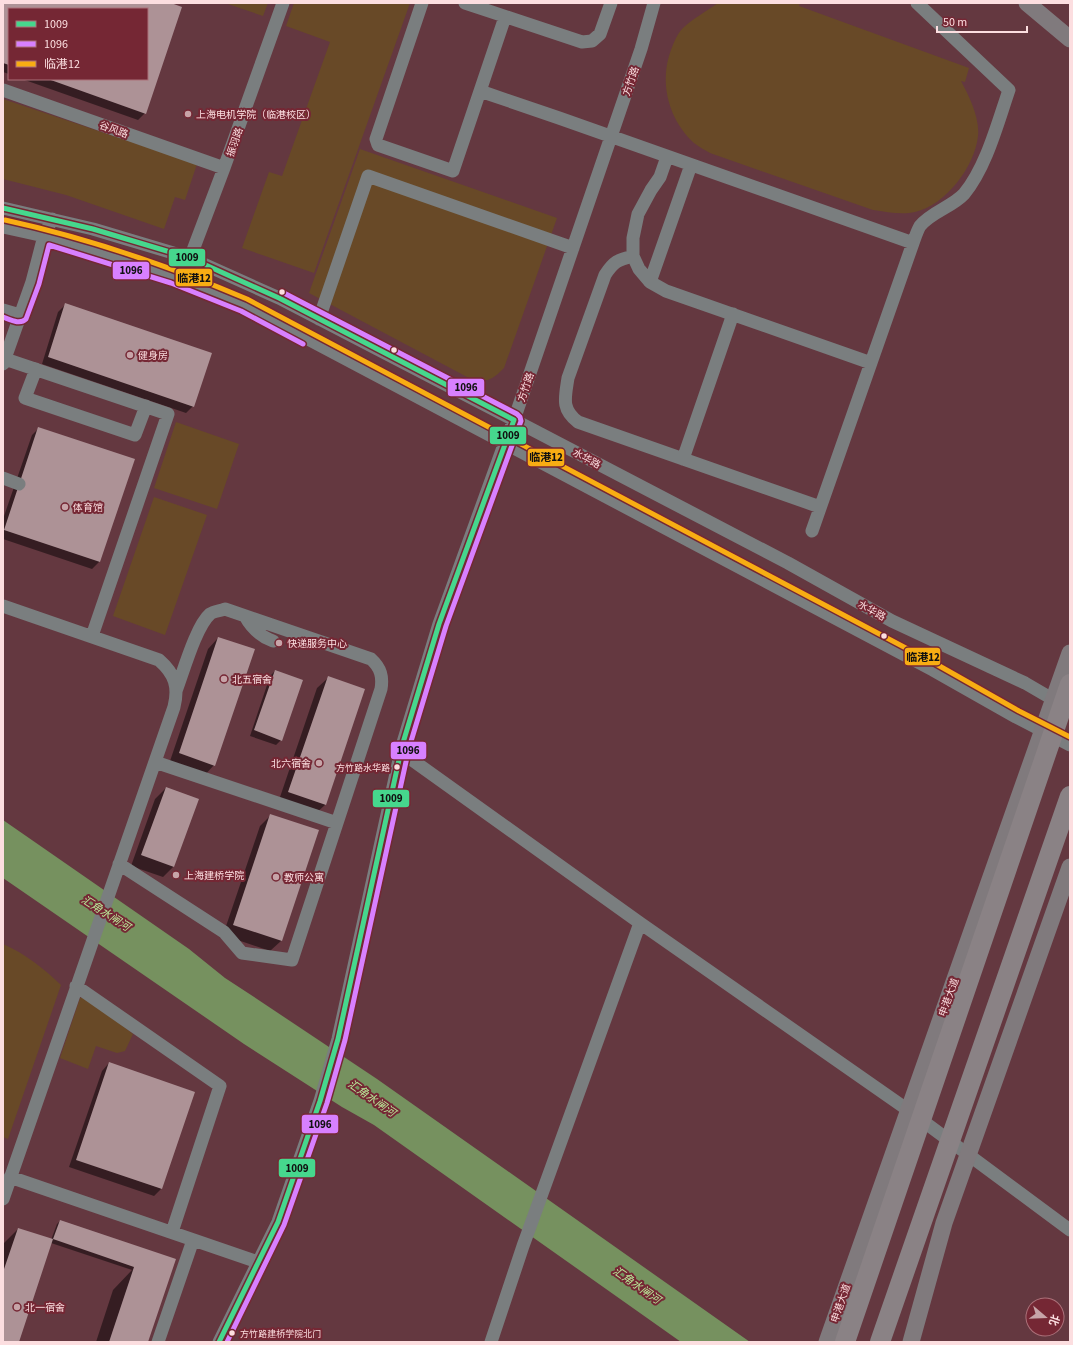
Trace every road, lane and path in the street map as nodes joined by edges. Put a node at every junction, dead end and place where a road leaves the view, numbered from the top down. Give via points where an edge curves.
1 (282, 3) edge
2 (422, 3) edge
3 (465, 3) edge
4 (611, 3) edge
5 (654, 3) edge
6 (917, 3) edge
7 (1027, 3) edge
8 (505, 17) junction
9 (1070, 39) edge
10 (3, 90) edge
11 (480, 91) junction
12 (611, 137) junction
13 (667, 157) junction
14 (691, 165) junction
15 (224, 168) junction
16 (3, 208) edge
17 (52, 218) junction
18 (3, 227) edge
19 (44, 236) junction
20 (913, 243) junction
21 (573, 248) junction
22 (633, 256) junction
23 (190, 258) junction
24 (650, 282) junction
25 (3, 310) edge
26 (734, 314) junction
27 (20, 315) junction
28 (319, 319) junction
29 (4, 361) edge
30 (871, 363) junction
31 (36, 369) junction
32 (146, 406) junction
33 (514, 420) junction
34 (505, 442) junction
35 (683, 459) junction
36 (3, 478) edge
37 (19, 484) dead end
38 (820, 507) junction
39 (812, 531) dead end
40 (3, 606) edge
41 (245, 616) junction
42 (92, 636) junction
43 (273, 642) dead end
44 (1070, 653) edge
45 (1070, 684) edge
46 (176, 691) junction
47 (1054, 700) junction
48 (1070, 709) edge
49 (1044, 731) junction
50 (1070, 745) edge
51 (400, 752) junction
52 (154, 762) junction
53 (1070, 796) edge
54 (337, 824) junction
55 (119, 864) junction
56 (1070, 866) edge
57 (640, 923) junction
58 (76, 986) junction
59 (908, 1110) junction
60 (968, 1155) junction
61 (10, 1177) junction
62 (3, 1199) edge
63 (1070, 1230) edge
64 (172, 1232) junction
65 (193, 1240) junction
66 (258, 1262) junction
67 (158, 1342) edge
68 (219, 1342) edge
69 (491, 1342) edge
70 (827, 1342) edge
71 (845, 1342) edge
72 (880, 1342) edge
73 (911, 1342) edge

1 - 15 street, 振羽路
2 - 11 street via 376,139 378,145 452,171
3 - 8 street
4 - 8 street via 600,34 592,40 582,42
5 - 12 street, 方竹路
6 - 20 street via 1009,90 976,178 963,195 927,219 920,227
7 - 9 main road
8 - 11 street
10 - 15 street, 谷风路
11 - 12 street
12 - 13 street
12 - 21 street, 方竹路
13 - 14 street
13 - 22 street via 660,177 638,214 632,238
14 - 20 street
14 - 24 street
15 - 23 street, 振羽路
16 - 17 street, 水华路
17 - 19 street
17 - 23 street, 水华路
18 - 19 street
19 - 27 street
19 - 34 street via 173,276 244,305
20 - 30 street
21 - 28 street via 368,176
21 - 33 street, 方竹路
22 - 24 street via 638,269
22 - 35 street via 612,264 605,275 568,378 566,407 570,416 578,422
23 - 28 street, 水华路
24 - 26 street via 666,291
25 - 27 street
26 - 30 street
26 - 35 street
27 - 29 street
28 - 33 street, 水华路
29 - 31 street
30 - 38 street
31 - 32 street
31 - 32 street via 25,398 135,435
32 - 42 street via 168,414
33 - 34 street, 方竹路
33 - 47 street, 水华路 via 788,563 892,621 1025,683
34 - 49 street
34 - 51 street, 方竹路 via 439,624
35 - 38 street
36 - 37 street
38 - 39 street
40 - 42 street
41 - 43 street via 259,635
41 - 46 street via 225,609 212,613 204,621
41 - 54 street via 371,659 380,669 381,689
42 - 46 street via 159,660 171,672
44 - 47 main road, 申港大道
45 - 71 highway, bridge
46 - 52 street via 174,707
47 - 48 street, 水华路
47 - 49 main road, 申港大道
49 - 50 street
49 - 59 main road, 申港大道
51 - 57 street
51 - 66 street, 方竹路 via 338,1039 320,1101 278,1222
52 - 54 street
52 - 55 street
53 - 72 highway, bridge
54 - 55 street via 292,960 242,953 224,932
55 - 58 street
56 - 60 main road
57 - 59 street
57 - 69 street via 523,1246
58 - 61 street
58 - 64 street via 220,1086
59 - 60 street
59 - 70 main road, 申港大道
60 - 63 street
60 - 73 main road via 944,1223
61 - 62 street
61 - 64 street
64 - 65 street
65 - 66 street
65 - 67 street
66 - 68 street, 方竹路

